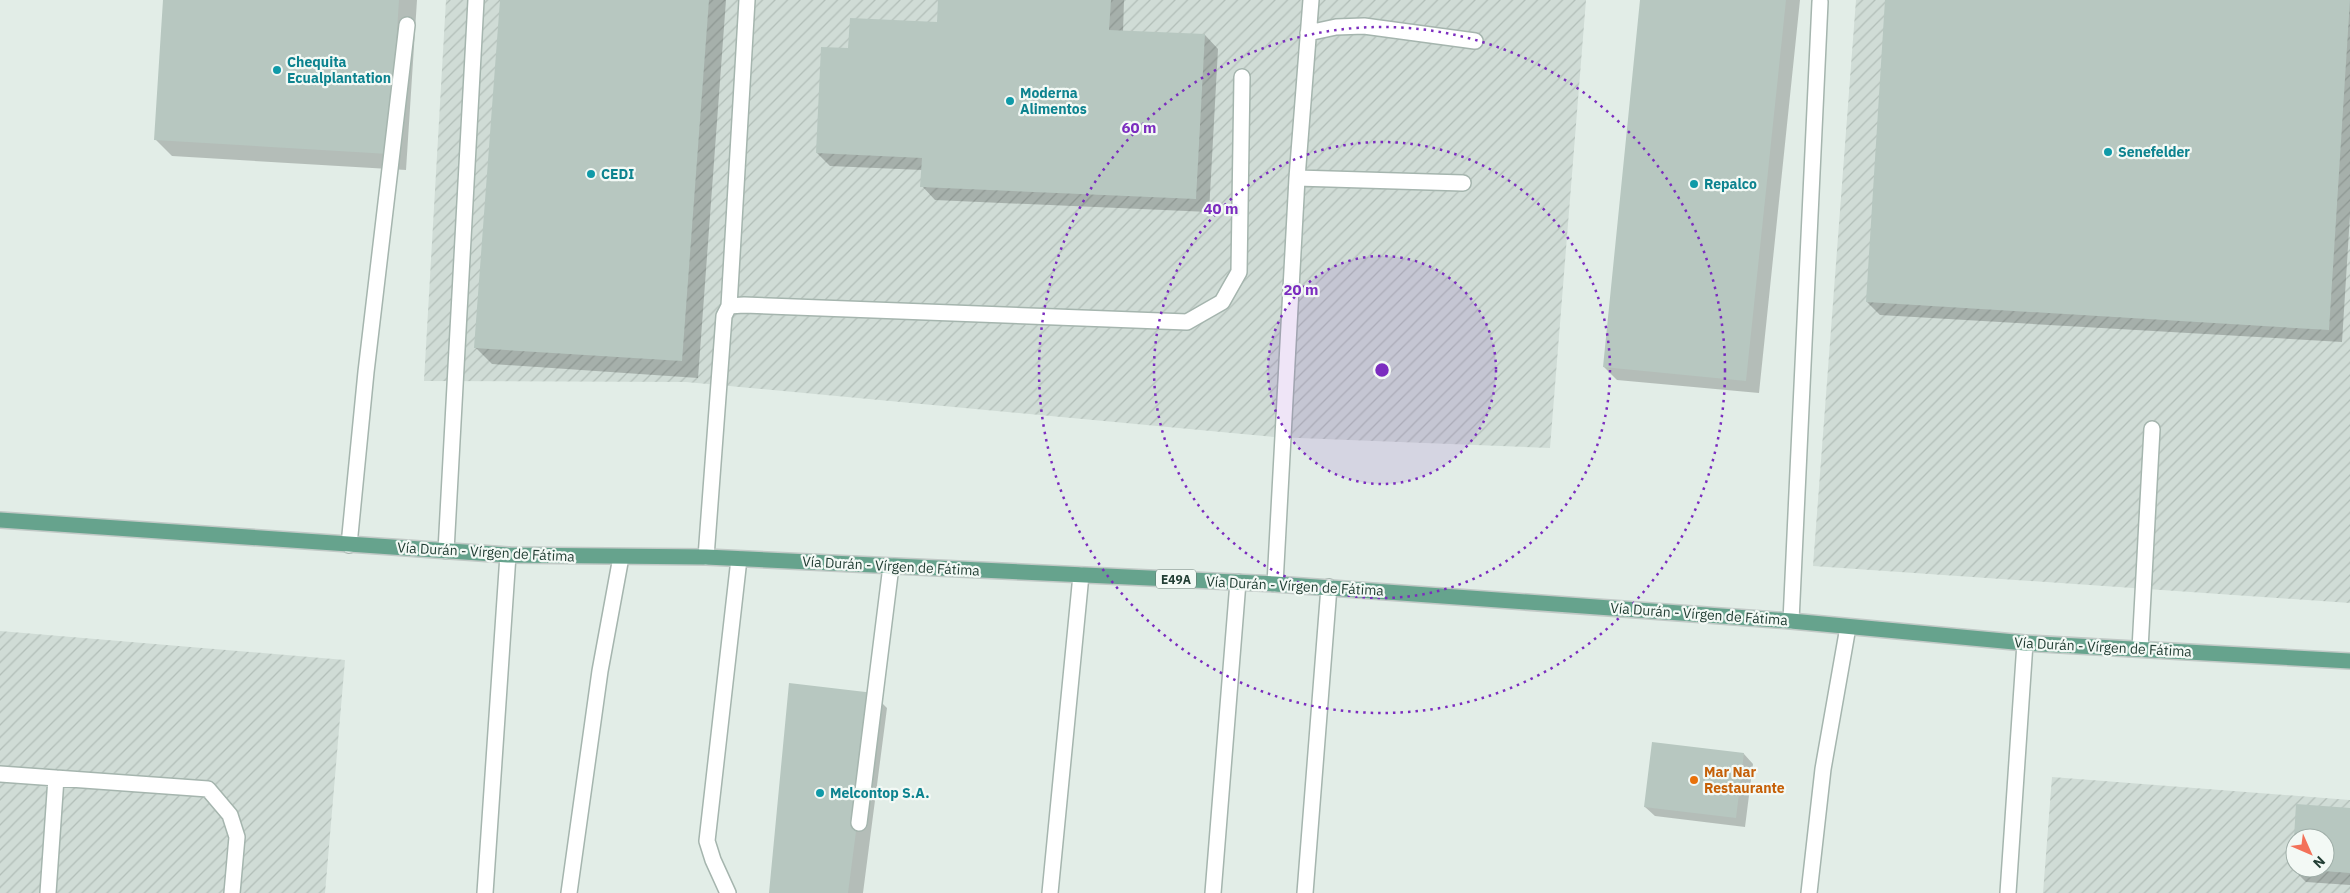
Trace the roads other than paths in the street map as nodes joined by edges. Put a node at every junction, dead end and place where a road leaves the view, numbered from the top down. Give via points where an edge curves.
1 (476, 0) edge
2 (747, 0) edge
3 (1311, 0) edge
4 (1820, 2) dead end
5 (407, 25) dead end
6 (1308, 34) junction
7 (1475, 41) dead end
8 (1242, 77) dead end
9 (1297, 178) junction
10 (1464, 183) dead end
11 (729, 306) junction
12 (2152, 429) dead end
13 (0, 520) edge
14 (349, 545) junction
15 (446, 552) junction
16 (508, 555) junction
17 (621, 557) junction
18 (706, 557) junction
19 (739, 559) junction
20 (890, 566) junction
21 (1081, 575) junction
22 (1238, 582) junction
23 (1275, 584) junction
24 (1329, 587) junction
25 (1791, 621) junction
26 (1848, 626) junction
27 (2025, 643) junction
28 (2140, 649) junction
29 (2350, 661) edge
30 (0, 774) edge
31 (56, 778) junction
32 (859, 823) dead end
33 (48, 893) edge
34 (232, 893) edge
35 (485, 893) edge
36 (568, 893) edge
37 (728, 893) edge
38 (1050, 893) edge
39 (1213, 893) edge
40 (1305, 893) edge
41 (1809, 893) edge
42 (2008, 893) edge

1 - 15 street
2 - 11 street
3 - 6 street
4 - 25 street
5 - 14 street
6 - 7 street via 1336,27 1364,26
6 - 9 street
8 - 11 street via 1239,272 1222,302 1187,322
9 - 10 street
9 - 23 street
11 - 18 street via 724,316
12 - 28 street
13 - 14 main road, Vía Durán - Vírgen de Fátima / E49A
14 - 15 main road, Vía Durán - Vírgen de Fátima / E49A
15 - 16 main road, Vía Durán - Vírgen de Fátima / E49A
16 - 17 main road, Vía Durán - Vírgen de Fátima / E49A
16 - 35 street
17 - 18 main road, Vía Durán - Vírgen de Fátima / E49A
17 - 36 street via 600,670
18 - 19 main road, Vía Durán - Vírgen de Fátima / E49A
19 - 20 main road, Vía Durán - Vírgen de Fátima / E49A
19 - 37 street via 707,841
20 - 21 main road, Vía Durán - Vírgen de Fátima / E49A
20 - 32 street
21 - 22 main road, Vía Durán - Vírgen de Fátima / E49A
21 - 38 street
22 - 23 main road, Vía Durán - Vírgen de Fátima / E49A
22 - 39 street
23 - 24 main road, Vía Durán - Vírgen de Fátima / E49A
24 - 25 main road, Vía Durán - Vírgen de Fátima / E49A
24 - 40 street
25 - 26 main road, Vía Durán - Vírgen de Fátima / E49A
26 - 27 main road, Vía Durán - Vírgen de Fátima / E49A
26 - 41 street via 1823,768
27 - 28 main road, Vía Durán - Vírgen de Fátima / E49A
27 - 42 street
28 - 29 main road, Vía Durán - Vírgen de Fátima / E49A
30 - 31 street
31 - 33 street
31 - 34 street via 208,790 230,815 237,837

